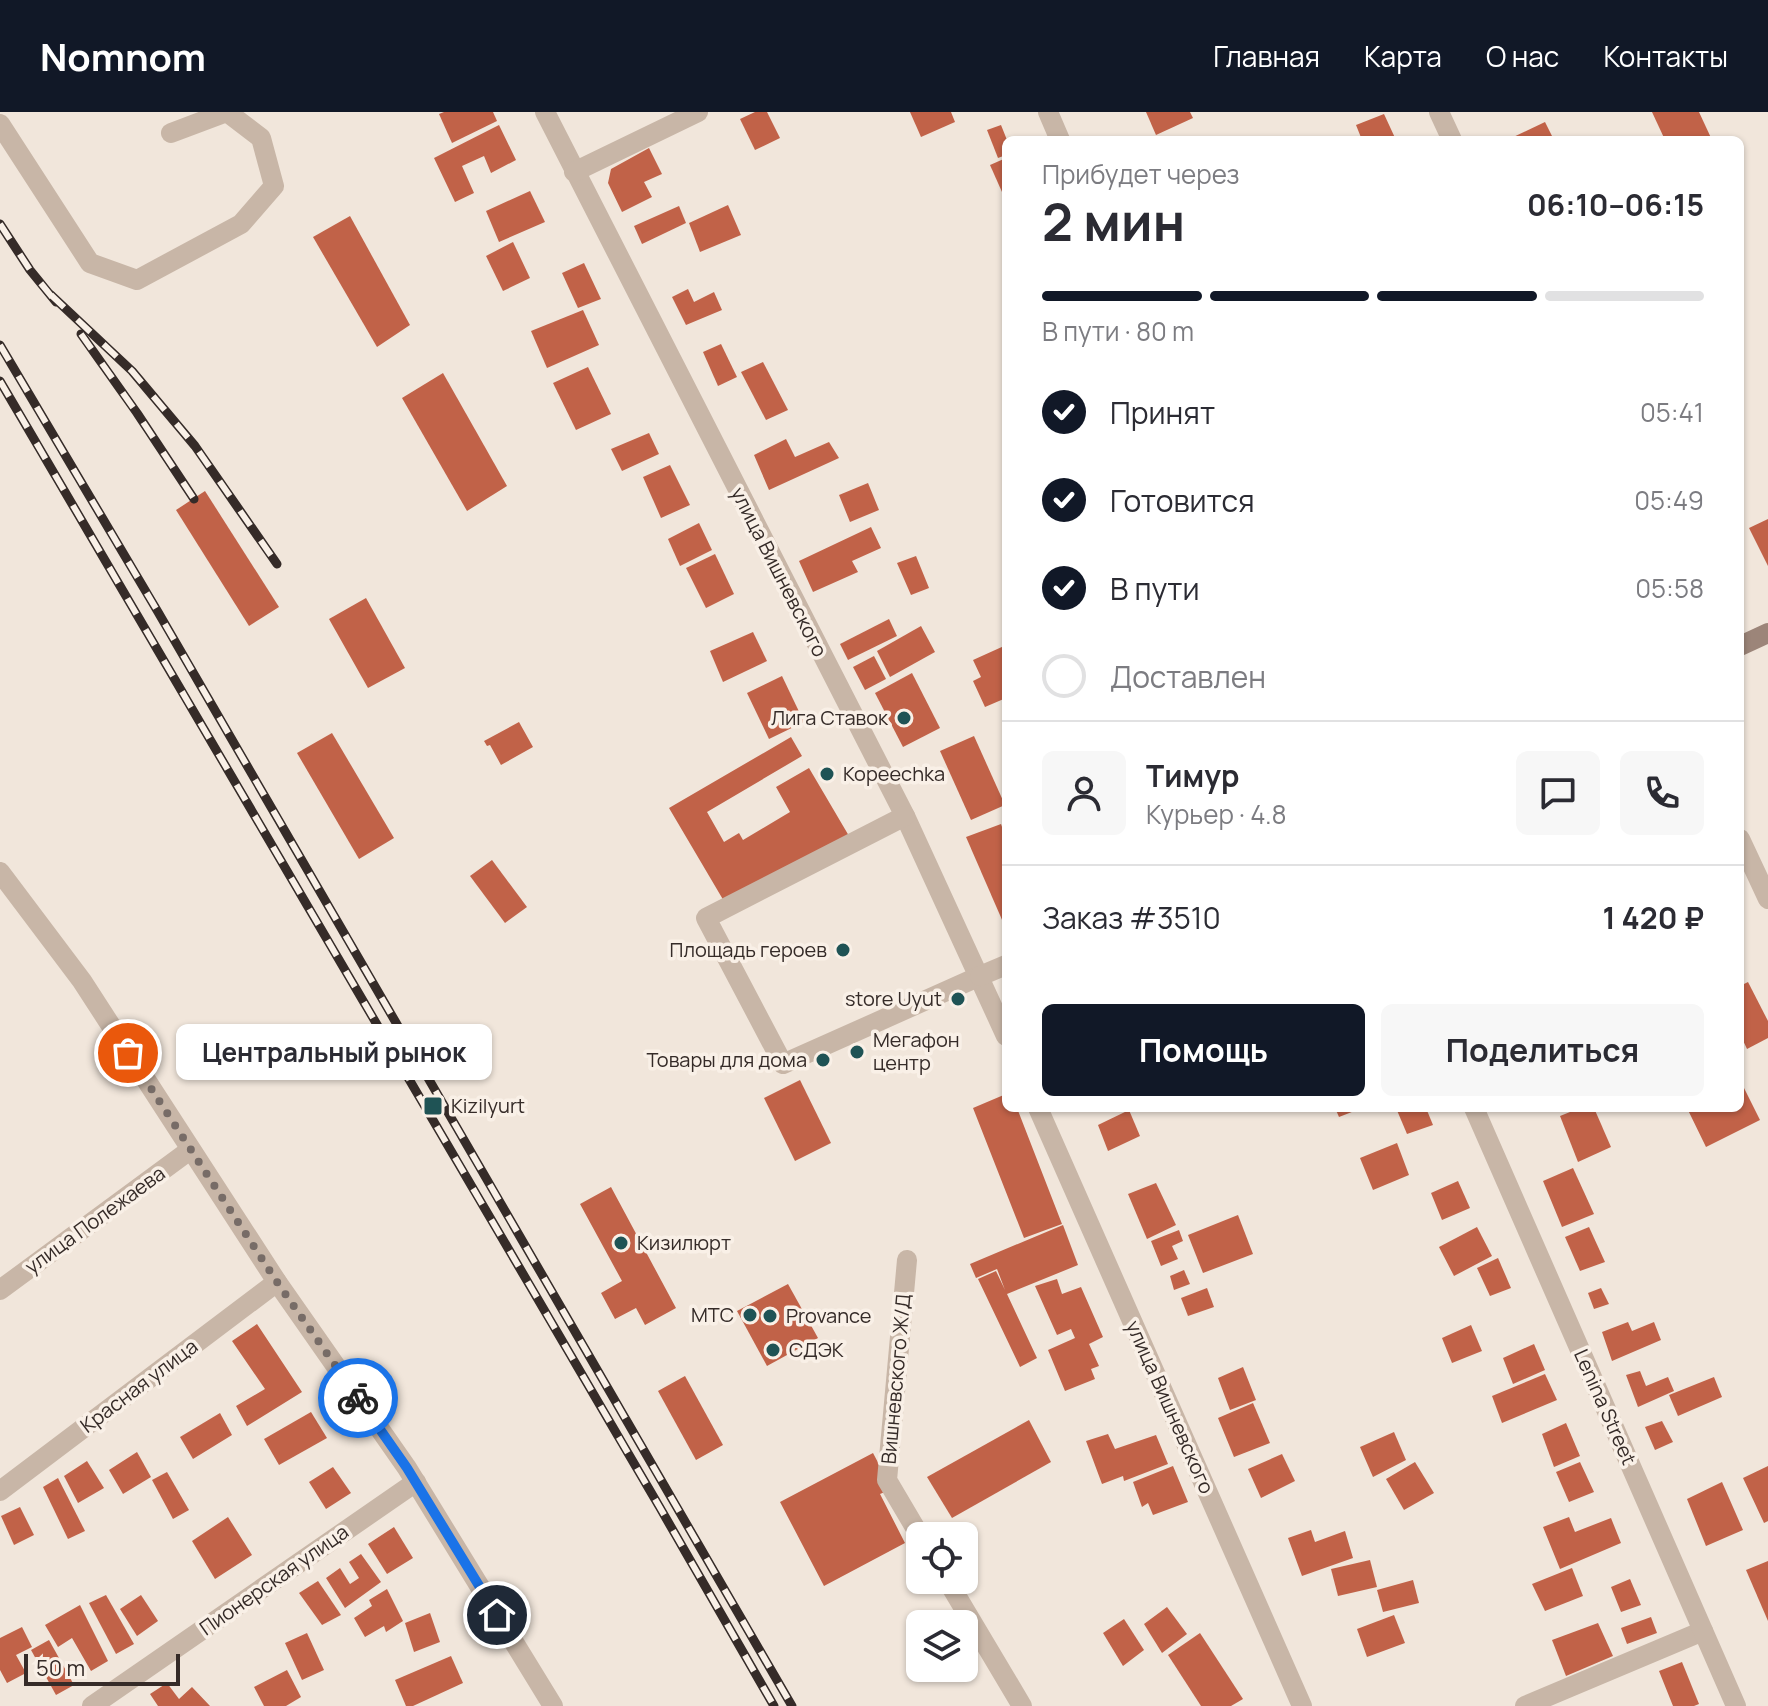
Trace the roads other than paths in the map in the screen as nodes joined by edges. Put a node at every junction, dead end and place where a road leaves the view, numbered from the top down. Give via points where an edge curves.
1 (227, 112) edge
2 (545, 112) edge
3 (698, 112) edge
4 (1048, 112) edge
5 (1439, 112) edge
6 (0, 124) edge
7 (171, 133) dead end
8 (1058, 136) edge
9 (1450, 136) edge
10 (574, 172) junction
11 (1768, 633) edge
12 (1744, 644) edge
13 (905, 816) junction
14 (1744, 848) edge
15 (0, 872) edge
16 (1768, 899) edge
17 (1002, 967) edge
18 (980, 976) junction
19 (1002, 1027) edge
20 (1040, 1112) edge
21 (1476, 1112) edge
22 (190, 1150) junction
23 (907, 1260) dead end
24 (277, 1282) junction
25 (0, 1290) edge
26 (416, 1482) junction
27 (0, 1491) edge
28 (912, 1522) edge
29 (955, 1594) edge
30 (1703, 1631) junction
31 (92, 1706) edge
32 (553, 1706) edge
33 (1022, 1706) edge
34 (1302, 1706) edge
35 (1525, 1706) edge
36 (1736, 1706) edge

1 - 6 street via 261,138 274,186 241,224 137,280 90,263
1 - 7 street
2 - 10 street, улица Вишневского
3 - 10 street
4 - 8 street
5 - 9 street
10 - 13 street, улица Вишневского
11 - 12 main road
13 - 18 street, улица Вишневского
13 - 18 street via 706,918 783,1064
14 - 16 street
15 - 22 street via 82,981
17 - 18 street
18 - 19 street, улица Вишневского
20 - 34 street, улица Вишневского
21 - 30 street, Lenina Street
22 - 24 street
22 - 25 street, улица Полежаева
23 - 28 street, Вишневского Ж/Д via 887,1480
24 - 26 street
24 - 27 street, Красная улица
26 - 31 street, Пионерская улица
26 - 32 street
29 - 33 street
30 - 35 street
30 - 36 street, Lenina Street

